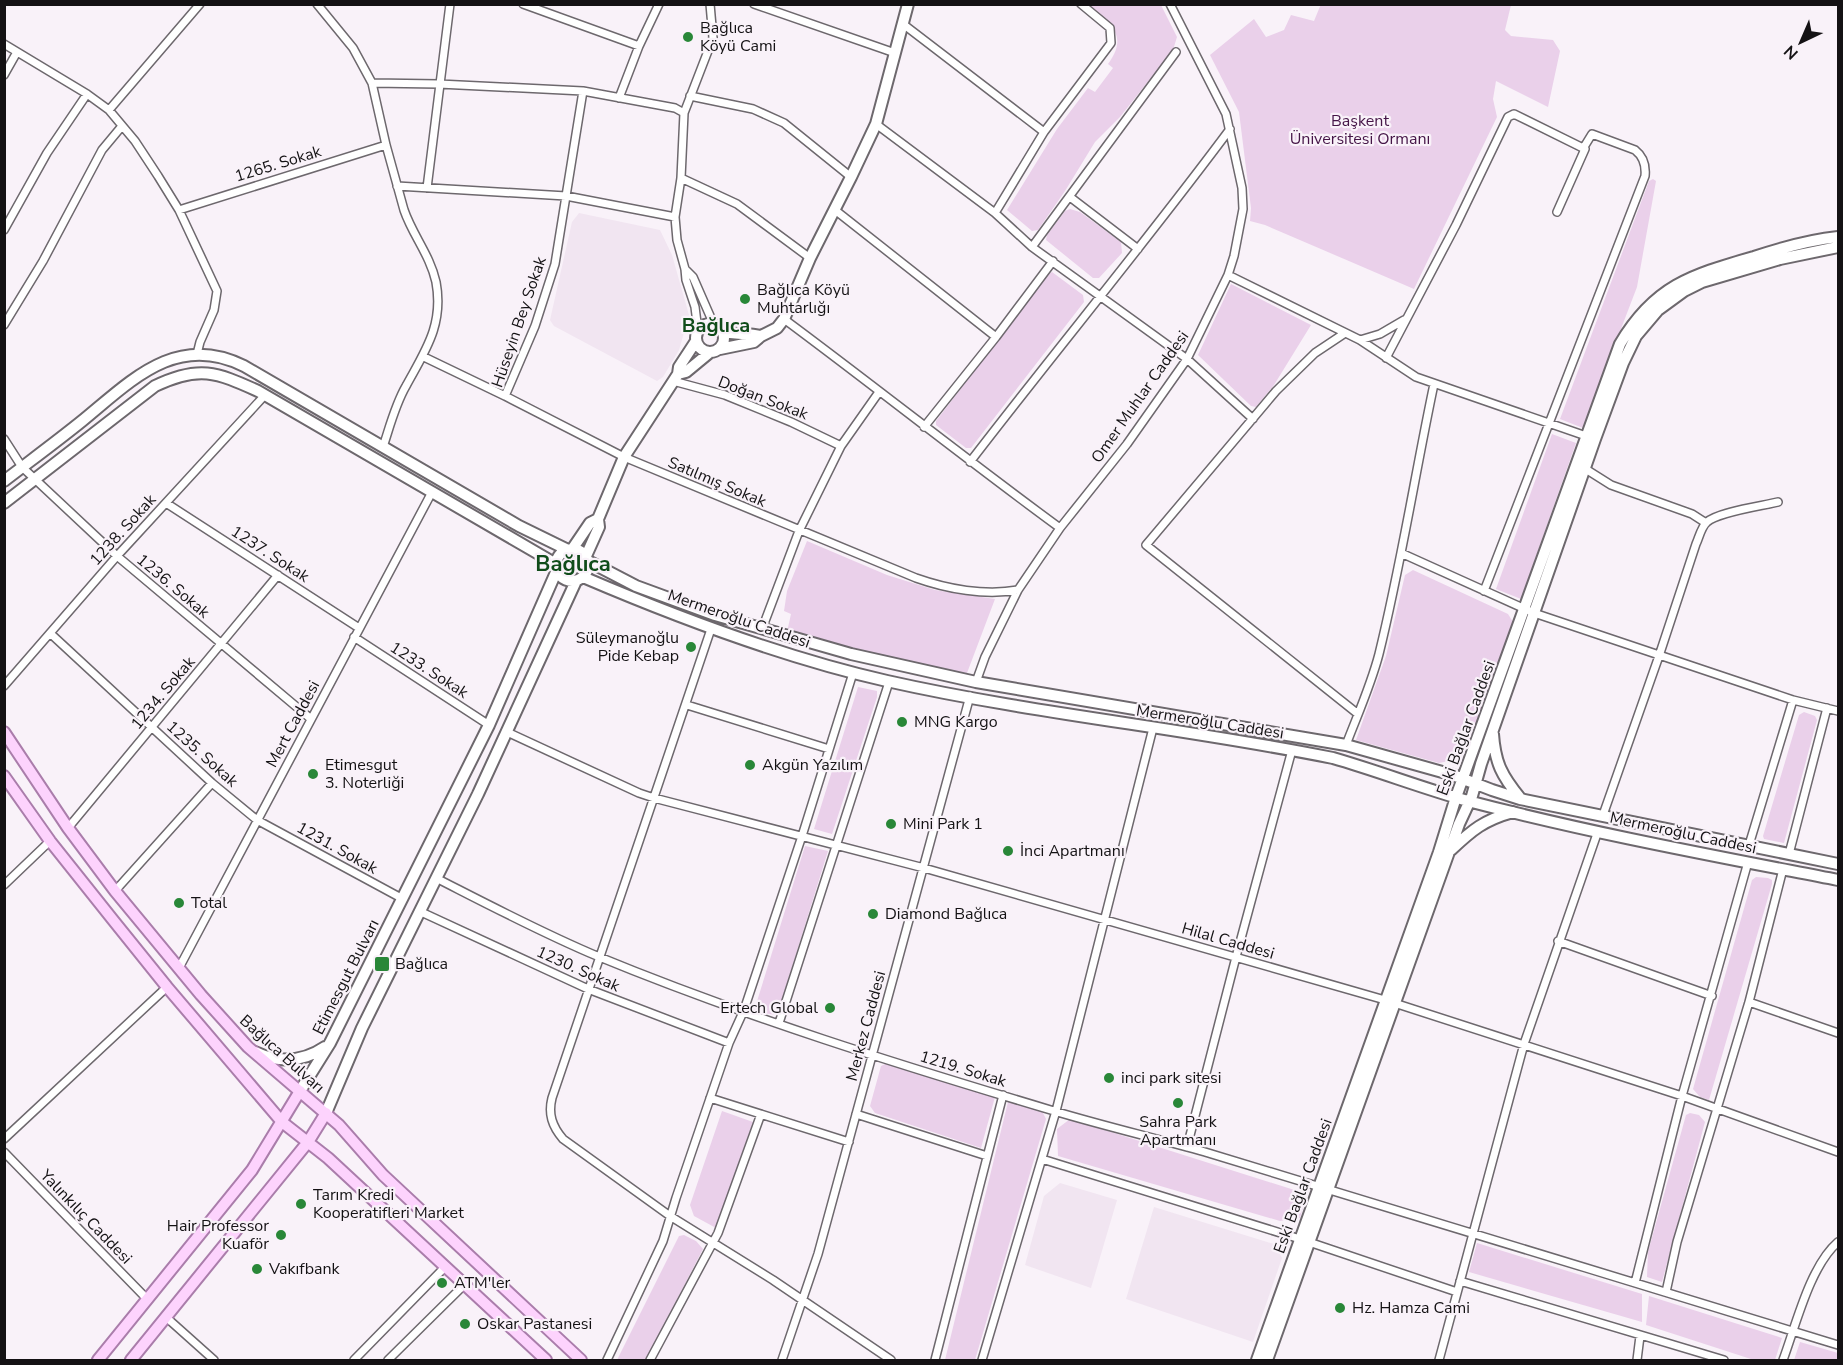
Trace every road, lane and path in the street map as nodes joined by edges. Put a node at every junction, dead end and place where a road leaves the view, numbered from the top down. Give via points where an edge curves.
1 (200, 4) edge
2 (317, 4) edge
3 (450, 4) edge
4 (523, 4) edge
5 (658, 4) edge
6 (710, 4) edge
7 (754, 4) edge
8 (909, 4) edge
9 (1081, 4) edge
10 (1170, 4) edge
11 (903, 24) junction
12 (4, 44) edge
13 (639, 46) junction
14 (17, 52) junction
15 (1176, 52) dead end
16 (895, 53) junction
17 (4, 75) edge
18 (372, 83) junction
19 (439, 84) junction
20 (583, 91) junction
21 (87, 94) junction
22 (690, 96) junction
23 (619, 98) junction
24 (109, 110) junction
25 (684, 113) junction
26 (876, 124) junction
27 (122, 126) junction
28 (1230, 129) junction
29 (1044, 132) junction
30 (386, 145) junction
31 (1584, 147) junction
32 (852, 177) junction
33 (681, 178) junction
34 (397, 186) junction
35 (427, 188) junction
36 (566, 196) junction
37 (1070, 197) junction
38 (179, 210) junction
39 (835, 210) junction
40 (1557, 212) dead end
41 (995, 213) junction
42 (675, 217) junction
43 (4, 230) edge
44 (1839, 237) edge
45 (1032, 247) junction
46 (1839, 247) edge
47 (1138, 249) junction
48 (810, 258) junction
49 (1053, 261) junction
50 (686, 269) junction
51 (1228, 275) junction
52 (1099, 296) junction
53 (1406, 318) junction
54 (784, 319) junction
55 (4, 325) edge
56 (718, 328) junction
57 (1345, 333) junction
58 (697, 336) junction
59 (761, 336) junction
60 (996, 337) junction
61 (1360, 340) junction
62 (714, 351) junction
63 (197, 354) junction
64 (424, 357) junction
65 (1187, 358) junction
66 (1386, 358) junction
67 (675, 378) junction
68 (1434, 384) junction
69 (879, 392) junction
70 (265, 395) junction
71 (505, 396) junction
72 (1253, 419) junction
73 (1548, 423) junction
74 (924, 427) junction
75 (1590, 437) junction
76 (4, 439) edge
77 (841, 446) junction
78 (383, 447) junction
79 (624, 458) junction
80 (970, 462) junction
81 (22, 467) junction
82 (1584, 468) junction
83 (34, 479) junction
84 (4, 481) edge
85 (432, 492) junction
86 (166, 502) junction
87 (1778, 502) dead end
88 (4, 503) edge
89 (598, 519) junction
90 (1706, 523) junction
91 (1060, 528) junction
92 (800, 531) junction
93 (570, 549) junction
94 (1401, 553) junction
95 (117, 556) junction
96 (587, 559) junction
97 (556, 567) junction
98 (278, 575) junction
99 (579, 579) junction
100 (1018, 590) junction
101 (1484, 591) junction
102 (1530, 611) junction
103 (359, 628) junction
104 (762, 628) junction
105 (711, 629) junction
106 (51, 634) junction
107 (354, 637) junction
108 (222, 644) junction
109 (1659, 656) junction
110 (853, 673) junction
111 (889, 682) junction
112 (976, 682) junction
113 (4, 686) edge
114 (970, 696) junction
115 (1793, 700) junction
116 (687, 705) junction
117 (1827, 708) junction
118 (1839, 711) edge
119 (1358, 714) junction
120 (311, 719) junction
121 (489, 725) junction
122 (152, 728) junction
123 (1154, 728) junction
124 (1492, 731) junction
125 (4, 732) edge
126 (507, 732) junction
127 (1346, 745) junction
128 (829, 749) junction
129 (1292, 750) junction
130 (4, 776) edge
131 (1463, 778) junction
132 (212, 783) junction
133 (1476, 783) junction
134 (1456, 797) junction
135 (654, 798) junction
136 (1520, 799) junction
137 (1470, 801) junction
138 (1515, 812) junction
139 (1603, 815) junction
140 (257, 820) junction
141 (68, 828) junction
142 (1598, 831) junction
143 (802, 836) junction
144 (50, 841) junction
145 (836, 845) junction
146 (1749, 846) junction
147 (1449, 853) junction
148 (1789, 854) junction
149 (1749, 862) junction
150 (1839, 864) edge
151 (924, 868) junction
152 (1783, 869) junction
153 (436, 878) junction
154 (1839, 880) edge
155 (4, 885) edge
156 (115, 891) junction
157 (403, 899) junction
158 (419, 911) junction
159 (1104, 920) junction
160 (1558, 941) junction
161 (599, 957) junction
162 (1236, 957) junction
163 (178, 968) junction
164 (166, 987) junction
165 (588, 989) junction
166 (1712, 996) junction
167 (1390, 1001) junction
168 (1749, 1002) junction
169 (744, 1010) junction
170 (779, 1023) junction
171 (1839, 1034) edge
172 (729, 1042) junction
173 (330, 1043) junction
174 (1524, 1044) junction
175 (248, 1047) junction
176 (871, 1054) junction
177 (300, 1090) junction
178 (1003, 1095) junction
179 (1682, 1096) junction
180 (710, 1098) junction
181 (1717, 1108) junction
182 (1056, 1111) junction
183 (327, 1113) junction
184 (761, 1114) junction
185 (856, 1114) junction
186 (282, 1122) junction
187 (4, 1139) edge
188 (308, 1142) junction
189 (849, 1142) junction
190 (1188, 1147) junction
191 (4, 1152) edge
192 (1839, 1152) edge
193 (987, 1156) junction
194 (1042, 1159) junction
195 (1324, 1188) junction
196 (670, 1216) junction
197 (1472, 1235) junction
198 (1304, 1240) junction
199 (1839, 1242) edge
200 (713, 1243) junction
201 (445, 1267) junction
202 (1460, 1281) junction
203 (1635, 1283) junction
204 (464, 1285) junction
205 (1457, 1292) junction
206 (1666, 1292) junction
207 (148, 1300) junction
208 (802, 1300) junction
209 (167, 1318) junction
210 (1794, 1331) junction
211 (1640, 1336) junction
212 (1839, 1345) edge
213 (98, 1360) edge
214 (131, 1360) edge
215 (214, 1360) edge
216 (354, 1360) edge
217 (388, 1360) edge
218 (546, 1360) edge
219 (581, 1360) edge
220 (607, 1360) edge
221 (650, 1360) edge
222 (782, 1360) edge
223 (891, 1360) edge
224 (935, 1360) edge
225 (982, 1360) edge
226 (1257, 1360) edge
227 (1267, 1360) edge
228 (1439, 1360) edge
229 (1637, 1360) edge
230 (1724, 1360) edge
231 (1783, 1360) edge

1 - 24 street
2 - 18 street via 353,48
3 - 19 street
4 - 13 street
5 - 13 street
6 - 22 street via 713,38
7 - 16 street
8 - 11 main road
9 - 29 street via 1110,28 1111,43
10 - 28 street, Omer Muhlar Caddesi via 1214,88
11 - 16 main road
11 - 29 street
12 - 14 street
13 - 23 street
14 - 17 street
14 - 21 street
15 - 37 street
16 - 26 main road
18 - 19 street
18 - 30 street
19 - 20 street
19 - 35 street
20 - 23 street
20 - 36 street, Hüseyin Bey Sokak
21 - 24 street
21 - 43 street via 47,153
22 - 25 street
22 - 32 street via 753,109 784,123
23 - 25 street
24 - 27 street
25 - 33 street
26 - 32 main road
26 - 41 street
27 - 38 street
27 - 55 street via 102,150
28 - 47 street
28 - 51 street, Omer Muhlar Caddesi via 1243,209
29 - 41 street
30 - 34 street
30 - 38 street, 1265. Sokak
31 - 40 street via 1585,153
31 - 53 street via 1520,116 1508,117
31 - 73 street via 1589,136 1597,134 1635,150 1645,164 1645,176
32 - 39 main road
33 - 42 street
33 - 48 street via 737,204
34 - 35 street
34 - 64 street via 408,221 429,257 436,283 438,311
35 - 36 street
36 - 42 street
36 - 71 street, Hüseyin Bey Sokak via 555,264 535,326
37 - 45 street
37 - 47 street
38 - 63 street via 217,291
39 - 48 main road
39 - 60 street
41 - 45 street
42 - 50 street
44 - 75 main road, Eski Bağlar Caddesi via 1788,247 1704,272 1656,299 1620,345
45 - 49 street
46 - 75 main road, Eski Bağlar Caddesi via 1702,282 1658,310 1632,344
47 - 52 street
48 - 54 main road
49 - 52 street
49 - 60 street
50 - 56 street
50 - 58 street
51 - 57 street
51 - 65 street, Omer Muhlar Caddesi
52 - 65 street
52 - 80 street
53 - 61 street via 1380,334
53 - 66 street
54 - 59 main road
54 - 69 street
56 - 58 main road via 703,326
56 - 59 main road via 734,335
56 - 62 main road via 724,343
57 - 61 street
57 - 72 street via 1315,353
58 - 62 main road via 702,350
58 - 67 main road
59 - 62 main road via 746,345
60 - 74 street
61 - 66 street
62 - 67 main road
63 - 78 main road via 223,357 244,366
63 - 81 main road via 168,360 142,373
64 - 71 street
64 - 78 street via 405,387
65 - 72 street
65 - 91 street, Omer Muhlar Caddesi via 1127,444
66 - 68 street
67 - 77 street, Doğan Sokak via 791,422
67 - 79 main road
68 - 73 street
68 - 94 street
69 - 74 street
69 - 77 street
70 - 83 main road via 216,374 195,372 169,379 133,401
70 - 85 main road
70 - 86 street, 1238. Sokak
71 - 79 street, Hüseyin Bey Sokak
72 - 119 street via 1146,545
73 - 75 street
73 - 101 street
74 - 80 street
75 - 82 main road, Eski Bağlar Caddesi
75 - 102 main road, Eski Bağlar Caddesi
76 - 81 street, 1236. Sokak
77 - 92 street
78 - 93 main road via 519,526
79 - 89 main road
79 - 92 street, Satılmış Sokak
80 - 91 street
81 - 83 street, 1236. Sokak
81 - 84 main road
82 - 90 street via 1617,488 1692,514
82 - 102 main road, Eski Bağlar Caddesi
83 - 88 main road
83 - 95 street, 1236. Sokak
85 - 97 main road
85 - 103 street, Mert Caddesi
86 - 95 street, 1238. Sokak
86 - 98 street, 1237. Sokak
87 - 90 street via 1724,514
89 - 93 main road via 590,523
89 - 96 main road via 599,527
90 - 109 street
91 - 100 street, Omer Muhlar Caddesi
92 - 100 street, Satılmış Sokak via 932,584 980,591
92 - 104 street
93 - 96 main road via 583,552
93 - 97 main road via 558,557
94 - 101 street
94 - 119 street via 1378,656
95 - 106 street, 1238. Sokak
95 - 108 street, 1236. Sokak
96 - 99 main road via 587,572
96 - 104 main road, Mermeroğlu Caddesi via 636,586
97 - 99 main road via 563,578
97 - 121 main road, Etimesgut Bulvarı
98 - 103 street, 1237. Sokak
98 - 108 street, 1234. Sokak
99 - 105 main road, Mermeroğlu Caddesi
99 - 126 main road
100 - 112 street, Omer Muhlar Caddesi
101 - 102 street
102 - 109 street
102 - 124 main road, Eski Bağlar Caddesi
102 - 131 main road, Eski Bağlar Caddesi
103 - 107 street, Mert Caddesi
104 - 112 main road, Mermeroğlu Caddesi via 850,654
105 - 110 main road, Mermeroğlu Caddesi
105 - 116 street
106 - 113 street, 1238. Sokak
106 - 122 street, 1235. Sokak
107 - 120 street, Mert Caddesi
107 - 121 street, 1233. Sokak
108 - 120 street, 1236. Sokak
108 - 122 street, 1234. Sokak
109 - 115 street
109 - 139 street
110 - 111 main road, Mermeroğlu Caddesi
110 - 128 street
111 - 114 main road, Mermeroğlu Caddesi
111 - 145 street
112 - 127 main road, Mermeroğlu Caddesi
114 - 123 main road, Mermeroğlu Caddesi
114 - 151 street, Merkez Caddesi
115 - 117 street
115 - 146 street
116 - 128 street
116 - 135 street
117 - 118 street
117 - 148 street
119 - 127 street
120 - 140 street, Mert Caddesi
121 - 157 main road, Etimesgut Bulvarı
122 - 132 street, 1235. Sokak
122 - 141 street, 1234. Sokak
123 - 129 main road, Mermeroğlu Caddesi
123 - 159 street
124 - 133 main road, Eski Bağlar Caddesi
124 - 136 main road via 1498,767
125 - 141 main road, Bağlıca Bulvarı
126 - 135 street, Hilal Caddesi
126 - 153 main road
127 - 131 main road, Mermeroğlu Caddesi
128 - 143 street
129 - 134 main road, Mermeroğlu Caddesi via 1375,770
129 - 162 street
130 - 144 main road
131 - 133 main road, Mermeroğlu Caddesi
131 - 134 main road, Eski Bağlar Caddesi
132 - 140 street, 1235. Sokak
132 - 156 street
133 - 136 main road, Mermeroğlu Caddesi
133 - 137 main road, Eski Bağlar Caddesi
134 - 137 main road, Mermeroğlu Caddesi
134 - 167 main road, Eski Bağlar Caddesi
135 - 143 street, Hilal Caddesi
135 - 161 street
136 - 139 main road, Mermeroğlu Caddesi
137 - 138 main road, Mermeroğlu Caddesi
137 - 147 main road, Eski Bağlar Caddesi
138 - 142 main road, Mermeroğlu Caddesi
138 - 147 main road via 1489,819
139 - 146 main road, Mermeroğlu Caddesi
140 - 157 street, 1231. Sokak
140 - 163 street, Mert Caddesi
141 - 156 main road, Bağlıca Bulvarı
142 - 149 main road, Mermeroğlu Caddesi
142 - 160 street
143 - 145 street, Hilal Caddesi
143 - 169 street
144 - 155 street
144 - 164 main road
145 - 151 street, Hilal Caddesi
145 - 170 street
146 - 148 main road, Mermeroğlu Caddesi
147 - 167 main road, Eski Bağlar Caddesi
148 - 150 main road, Mermeroğlu Caddesi
149 - 152 main road, Mermeroğlu Caddesi
149 - 166 street
151 - 159 street, Hilal Caddesi
151 - 176 street, Merkez Caddesi
152 - 154 main road, Mermeroğlu Caddesi
152 - 168 street
153 - 158 main road
153 - 161 street, 1219. Sokak
156 - 163 main road, Bağlıca Bulvarı
157 - 173 main road, Etimesgut Bulvarı
158 - 165 street, 1230. Sokak
158 - 183 main road via 362,1028
159 - 162 street, Hilal Caddesi
159 - 182 street
160 - 166 street
160 - 174 street
161 - 165 street
161 - 169 street, 1219. Sokak
162 - 167 street, Hilal Caddesi
162 - 190 street
163 - 175 main road, Bağlıca Bulvarı
164 - 186 main road
164 - 187 street
165 - 172 street, 1230. Sokak
165 - 196 street via 552,1098 552,1123 563,1139
166 - 179 street
167 - 174 street, Hilal Caddesi
167 - 195 main road, Eski Bağlar Caddesi
168 - 171 street
168 - 181 street
169 - 170 street, 1219. Sokak
169 - 172 street
170 - 176 street, 1219. Sokak
172 - 180 street
173 - 175 main road via 310,1056 286,1060 270,1058
173 - 177 main road, Etimesgut Bulvarı
174 - 179 street, Hilal Caddesi
174 - 197 street
175 - 177 main road, Bağlıca Bulvarı
176 - 178 street, 1219. Sokak
176 - 185 street, Merkez Caddesi
177 - 183 main road, Bağlıca Bulvarı
177 - 186 main road, Etimesgut Bulvarı
178 - 182 street, 1219. Sokak
178 - 193 street
179 - 181 street, Hilal Caddesi
179 - 203 street
180 - 184 street
180 - 196 street
181 - 192 street, Hilal Caddesi
181 - 206 street
182 - 190 street, 1219. Sokak
182 - 194 street
183 - 188 main road
183 - 219 main road, Bağlıca Bulvarı via 383,1176
184 - 189 street
184 - 200 street
185 - 189 street, Merkez Caddesi
185 - 193 street
186 - 188 main road
186 - 207 main road, Etimesgut Bulvarı via 252,1170
188 - 201 main road
188 - 209 main road
189 - 208 street, Merkez Caddesi
190 - 195 street, 1219. Sokak
191 - 207 street, Yalınkılıç Caddesi
193 - 224 street
194 - 198 street
194 - 225 street
195 - 197 street, 1219. Sokak
195 - 198 main road, Eski Bağlar Caddesi
196 - 200 street
196 - 220 street via 663,1241
197 - 202 street
197 - 203 street, 1219. Sokak
198 - 205 street
198 - 226 main road, Eski Bağlar Caddesi
198 - 227 main road
199 - 210 street via 1818,1266
200 - 208 street
200 - 221 street
201 - 204 main road
201 - 216 street
202 - 205 street
202 - 211 street
203 - 206 street, 1219. Sokak
204 - 217 street
204 - 218 main road
205 - 228 street
206 - 210 street, 1219. Sokak
207 - 213 main road, Etimesgut Bulvarı
208 - 222 street, Merkez Caddesi
208 - 223 street
209 - 214 main road
209 - 215 street
210 - 212 street, 1219. Sokak
210 - 231 street
211 - 229 street
211 - 230 street

